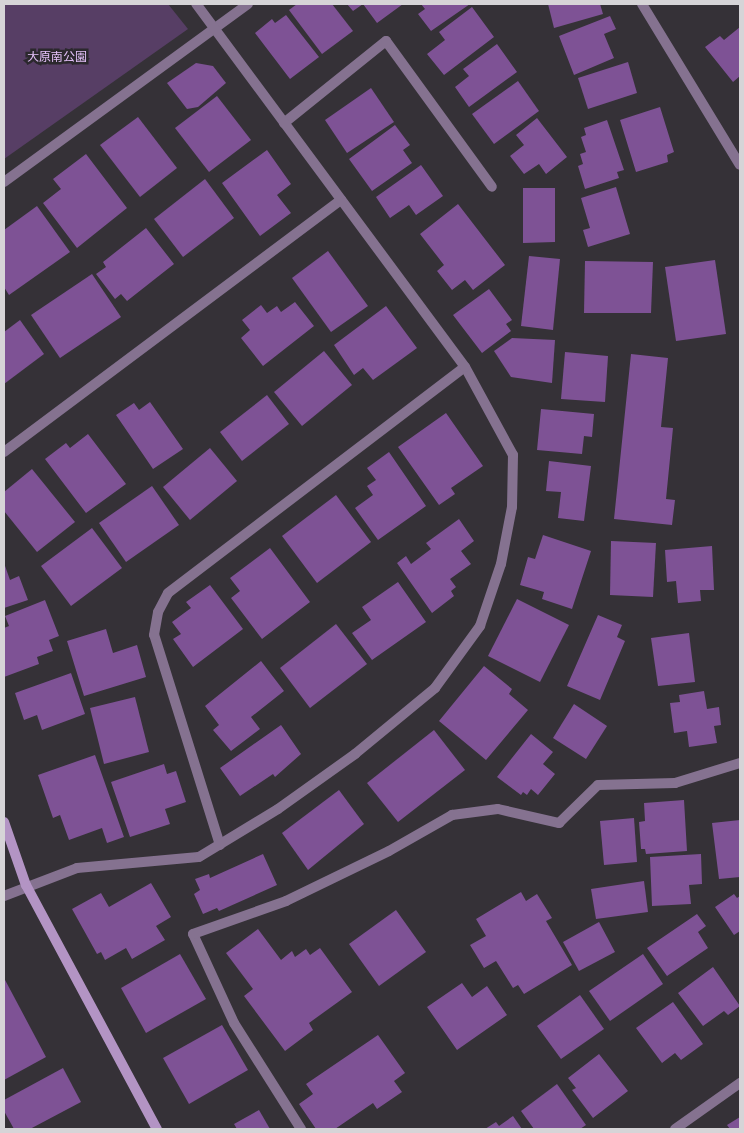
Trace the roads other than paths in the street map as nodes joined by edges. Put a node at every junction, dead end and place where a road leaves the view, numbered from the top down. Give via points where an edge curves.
1 (196, 4) edge
2 (248, 4) edge
3 (642, 4) edge
4 (215, 29) junction
5 (284, 123) junction
6 (740, 165) edge
7 (4, 182) edge
8 (492, 187) dead end
9 (341, 200) junction
10 (465, 367) junction
11 (4, 452) edge
12 (740, 763) edge
13 (4, 822) edge
14 (220, 844) junction
15 (26, 885) junction
16 (4, 896) edge
17 (740, 1083) edge
18 (157, 1129) edge
19 (301, 1129) edge
20 (675, 1129) edge

1 - 4 street
2 - 4 street
3 - 6 street
4 - 5 street
4 - 7 street
5 - 8 street via 386,41
5 - 9 street
9 - 10 street
9 - 11 street
10 - 14 street via 513,455 512,507 502,554 480,626 435,688 355,754 278,809
10 - 14 street via 168,593 158,612 154,634
12 - 19 street via 675,783 598,785 559,823 498,809 452,815 389,851 286,901 193,934 234,1023
13 - 15 street
14 - 15 street via 199,856 77,868
15 - 16 street
15 - 18 street
17 - 20 street

